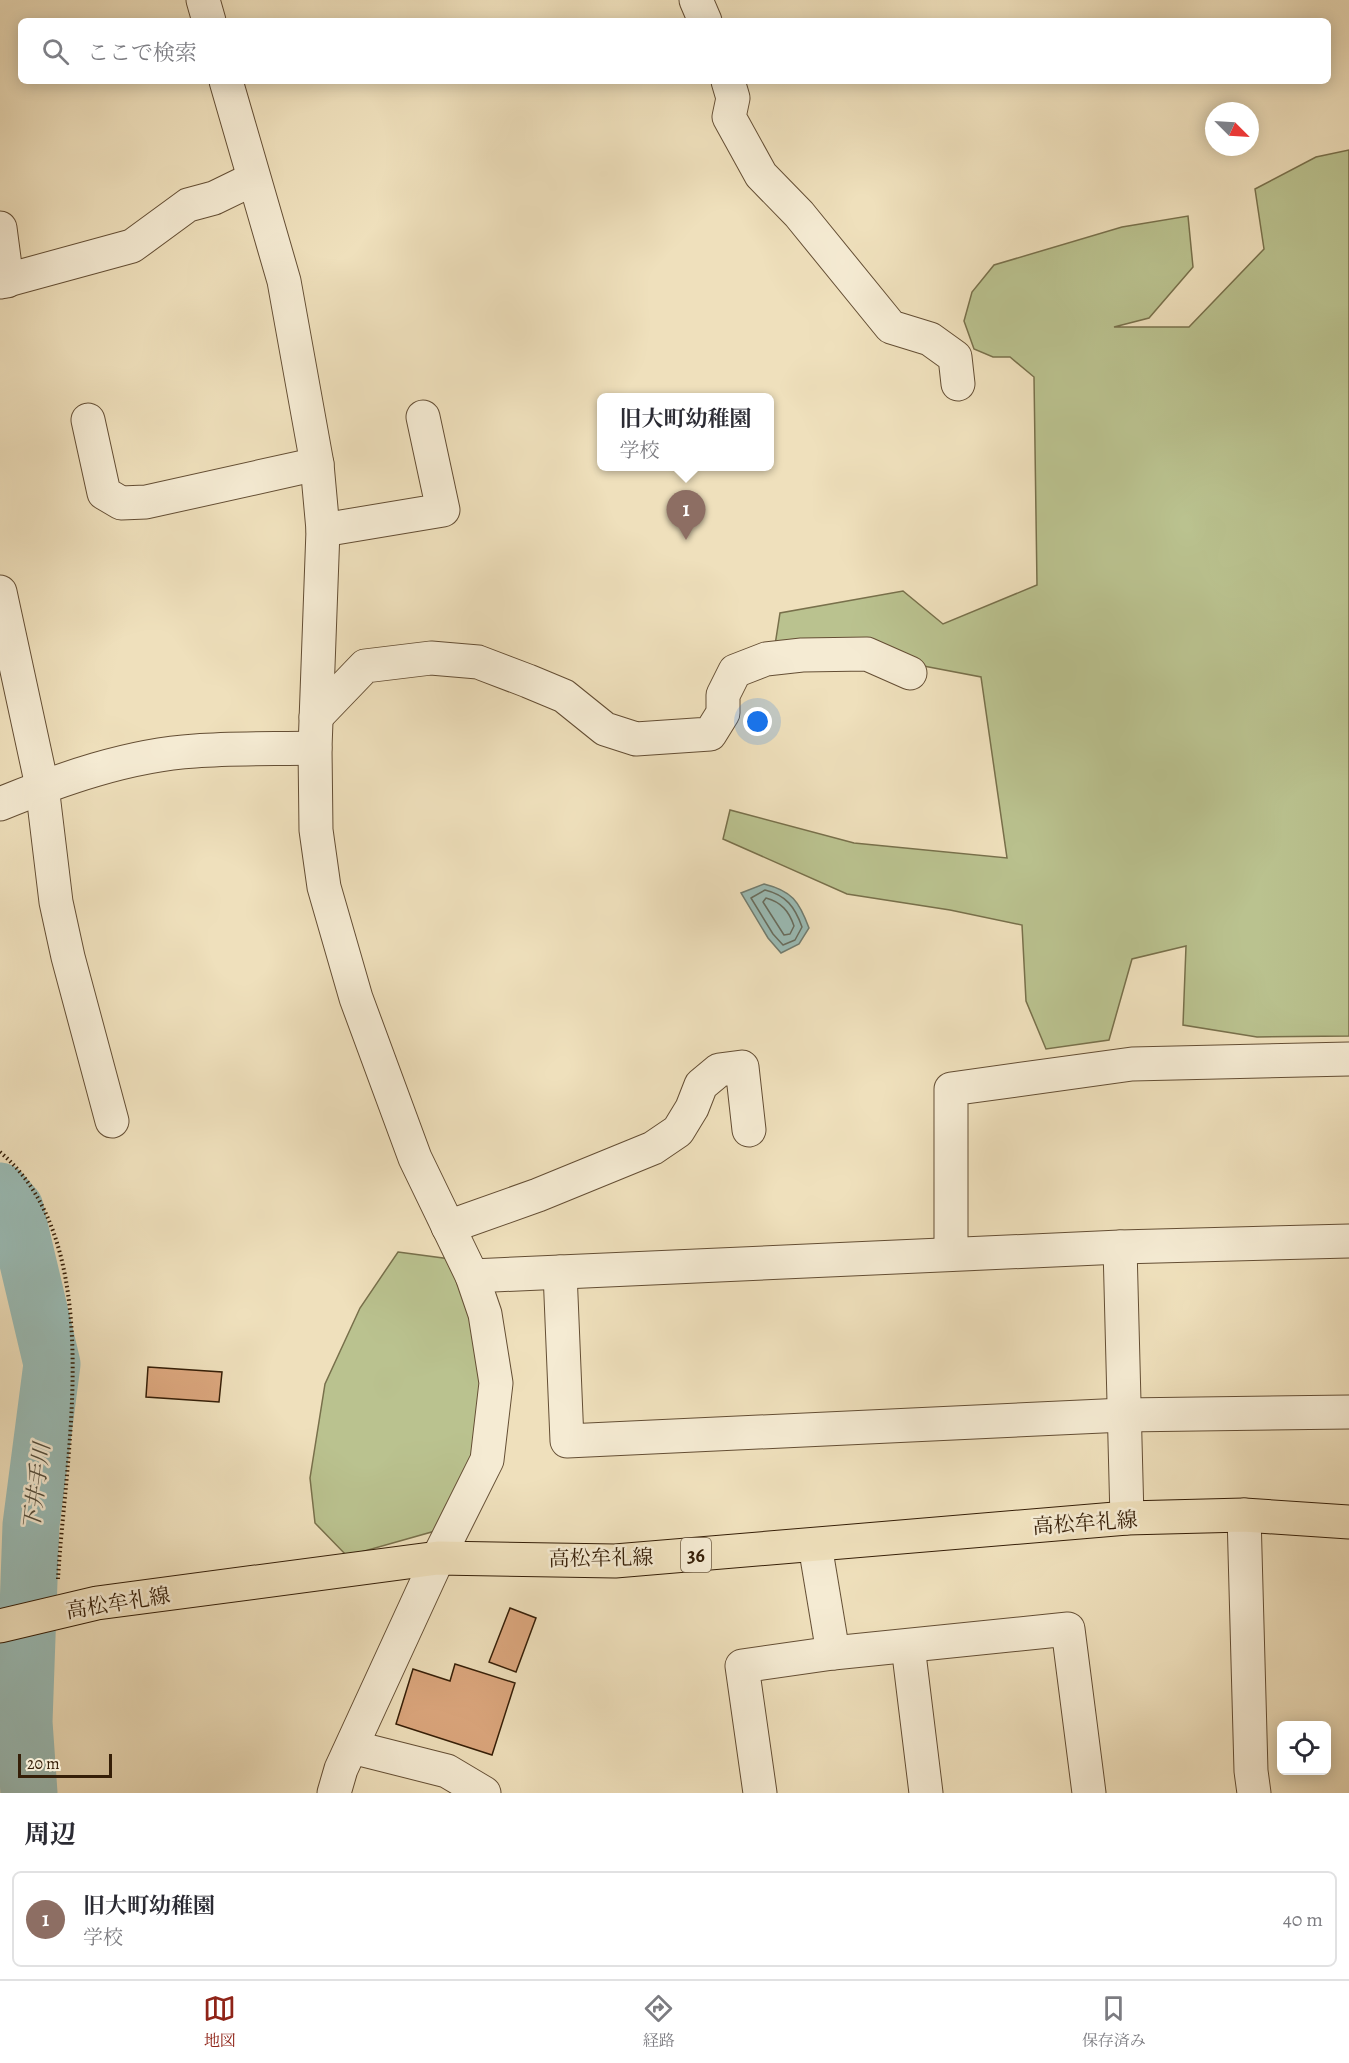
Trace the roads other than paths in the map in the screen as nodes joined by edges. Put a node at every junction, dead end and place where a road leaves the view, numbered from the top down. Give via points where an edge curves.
1 (203, 0) edge
2 (696, 0) edge
3 (208, 18) edge
4 (704, 18) edge
5 (227, 84) edge
6 (729, 84) edge
7 (253, 179) junction
8 (0, 228) edge
9 (3, 281) edge
10 (958, 384) dead end
11 (423, 417) dead end
12 (88, 420) dead end
13 (316, 464) junction
14 (323, 530) junction
15 (2, 607) edge
16 (910, 673) dead end
17 (316, 732) junction
18 (42, 786) junction
19 (0, 804) edge
20 (1349, 1059) edge
21 (112, 1121) dead end
22 (749, 1130) dead end
23 (448, 1227) junction
24 (1349, 1241) edge
25 (1120, 1247) junction
26 (951, 1254) junction
27 (560, 1272) junction
28 (472, 1276) junction
29 (1349, 1412) edge
30 (1124, 1416) junction
31 (1244, 1515) junction
32 (1126, 1518) junction
33 (1349, 1522) edge
34 (815, 1545) junction
35 (438, 1558) junction
36 (0, 1626) edge
37 (908, 1646) junction
38 (833, 1653) junction
39 (352, 1747) junction
40 (334, 1793) edge
41 (484, 1793) edge
42 (760, 1793) edge
43 (926, 1793) edge
44 (1089, 1793) edge
45 (1254, 1793) edge

1 - 3 street
2 - 4 street
5 - 7 street
6 - 10 street via 733,98 729,117 761,175 799,214 891,327 930,339 955,357
7 - 9 street via 214,198 188,205 132,246
7 - 13 street via 284,281
8 - 9 street
11 - 14 street via 443,510
12 - 13 street via 104,492 121,503 147,502
13 - 14 street
14 - 17 street
15 - 18 street
16 - 17 street via 867,654 766,659 735,671 723,695 723,713 710,734 636,739 604,729 564,696 528,681 478,662 431,658 365,666
17 - 18 street via 114,765
17 - 23 street via 316,830 324,887 356,998 415,1158
18 - 19 street
18 - 21 street via 56,902
20 - 26 street via 1132,1064 951,1089
22 - 23 street via 742,1067 719,1070 701,1085 678,1131 653,1148
23 - 28 street
24 - 25 street
25 - 26 street
25 - 30 street
26 - 27 street
27 - 28 street
27 - 30 street via 567,1442
28 - 35 street via 485,1314 496,1383 487,1460
29 - 30 street
30 - 32 street
31 - 32 main road, 高松牟礼線 / 36
31 - 33 main road, 高松牟礼線 / 36
31 - 45 street
32 - 34 main road, 高松牟礼線 / 36
34 - 35 main road, 高松牟礼線 / 36 via 615,1561
34 - 38 street
35 - 36 main road, 高松牟礼線 / 36 via 97,1603
35 - 39 street
37 - 38 street
37 - 43 street
37 - 44 street via 1068,1629
38 - 42 street via 742,1666
39 - 40 street
39 - 41 street via 447,1771

